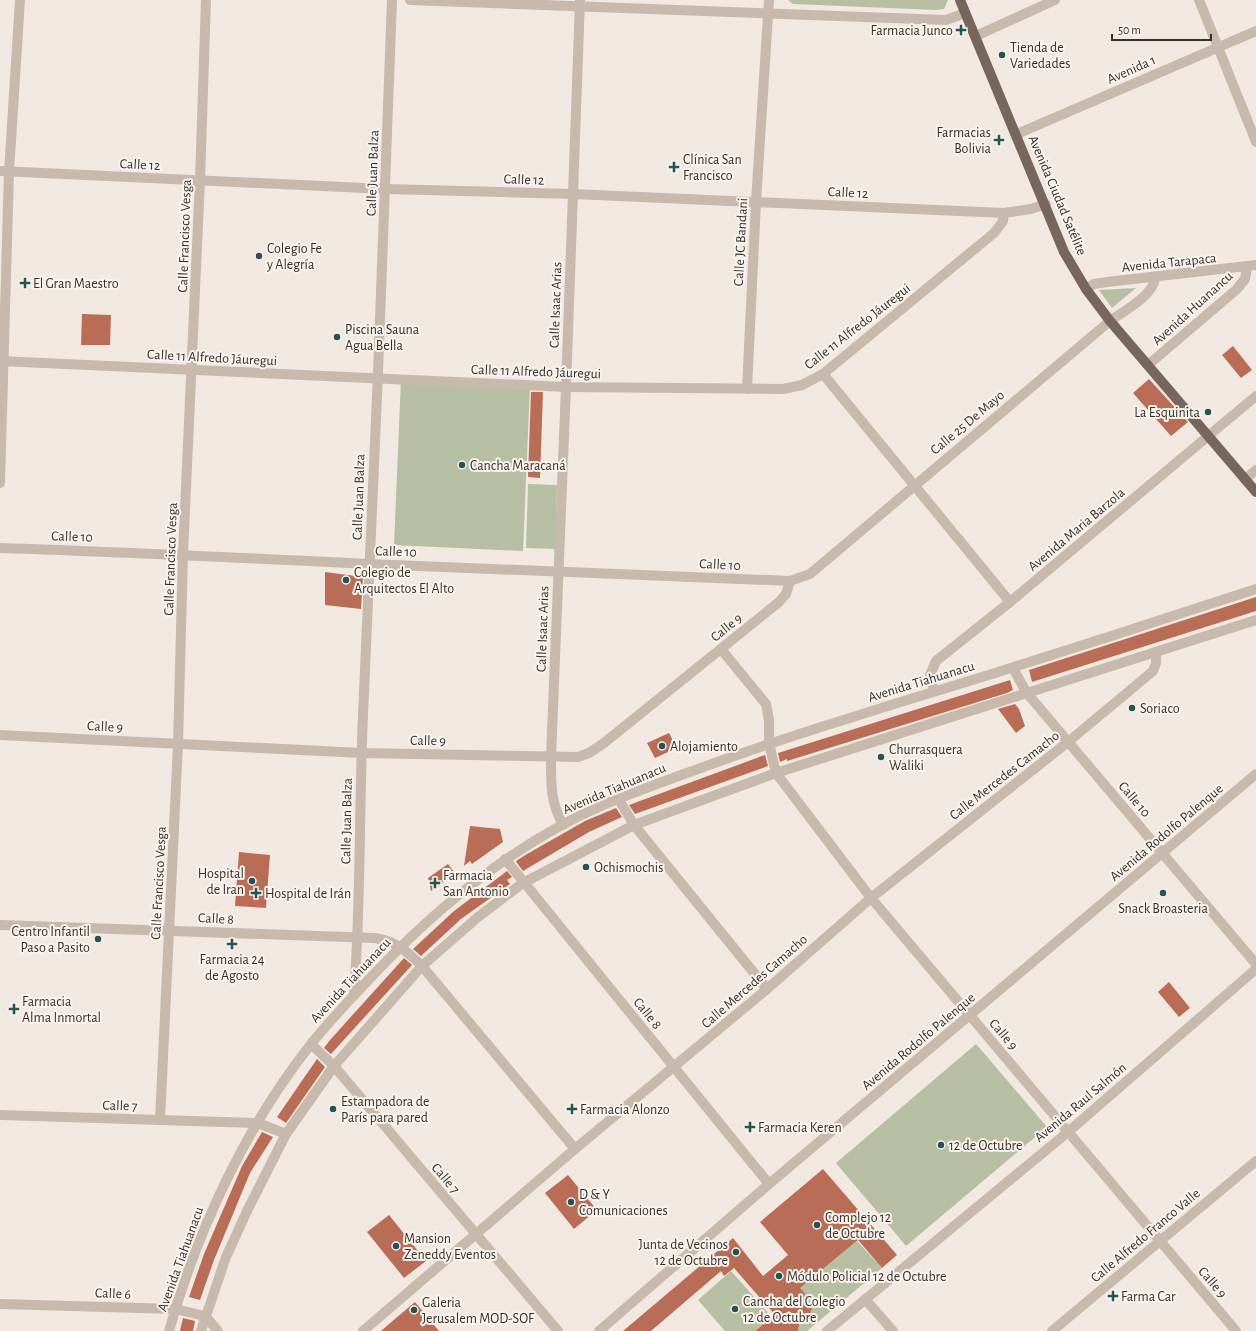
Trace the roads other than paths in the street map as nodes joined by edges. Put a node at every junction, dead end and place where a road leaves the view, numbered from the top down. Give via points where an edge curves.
1 (20, 0) edge
2 (206, 0) edge
3 (392, 0) edge
4 (410, 0) edge
5 (769, 0) edge
6 (960, 0) edge
7 (1055, 0) edge
8 (1199, 0) edge
9 (580, 3) edge
10 (768, 13) junction
11 (965, 13) junction
12 (1256, 31) edge
13 (976, 36) junction
14 (1218, 47) junction
15 (1017, 134) junction
16 (1256, 142) edge
17 (4, 172) edge
18 (200, 180) junction
19 (386, 189) junction
20 (573, 194) junction
21 (756, 202) junction
22 (1046, 204) junction
23 (1004, 213) junction
24 (1252, 266) edge
25 (1155, 278) junction
26 (1086, 290) junction
27 (1110, 321) junction
28 (2, 362) edge
29 (1148, 365) junction
30 (192, 370) junction
31 (823, 374) junction
32 (377, 379) junction
33 (566, 387) junction
34 (747, 389) junction
35 (1256, 396) edge
36 (1207, 436) junction
37 (1256, 470) edge
38 (1245, 479) junction
39 (0, 483) edge
40 (914, 485) junction
41 (1256, 492) edge
42 (0, 548) edge
43 (183, 554) junction
44 (370, 564) junction
45 (559, 570) junction
46 (790, 582) junction
47 (1256, 589) edge
48 (1010, 602) junction
49 (1256, 620) edge
50 (721, 649) junction
51 (1156, 652) junction
52 (1013, 668) junction
53 (934, 691) junction
54 (1026, 692) junction
55 (0, 735) edge
56 (1068, 742) junction
57 (769, 743) junction
58 (178, 744) junction
59 (362, 753) junction
60 (551, 757) junction
61 (776, 773) junction
62 (1256, 774) edge
63 (618, 798) junction
64 (563, 825) junction
65 (634, 825) junction
66 (1162, 853) junction
67 (505, 859) junction
68 (523, 883) junction
69 (871, 898) junction
70 (0, 925) edge
71 (170, 930) junction
72 (358, 938) junction
73 (400, 946) junction
74 (1256, 964) edge
75 (422, 966) junction
76 (1256, 969) edge
77 (767, 989) junction
78 (354, 995) junction
79 (970, 1015) junction
80 (311, 1044) junction
81 (334, 1066) junction
82 (674, 1068) junction
83 (0, 1115) edge
84 (160, 1120) junction
85 (258, 1123) junction
86 (1068, 1132) junction
87 (286, 1134) junction
88 (575, 1149) junction
89 (1256, 1161) edge
90 (769, 1184) junction
91 (476, 1235) junction
92 (1160, 1241) junction
93 (865, 1299) junction
94 (0, 1304) edge
95 (175, 1309) junction
96 (205, 1316) junction
97 (169, 1331) edge
98 (201, 1331) edge
99 (218, 1331) edge
100 (363, 1331) edge
101 (558, 1331) edge
102 (599, 1331) edge
103 (827, 1331) edge
104 (893, 1331) edge
105 (1052, 1331) edge
106 (1236, 1331) edge

1 - 17 street
2 - 18 street, Calle Francisco Vesga
3 - 19 street, Calle Juan Balza
4 - 9 street
5 - 10 street, Calle JC Bandani
6 - 11 main road, Avenida Ciudad Satélite
7 - 13 street
8 - 14 street
9 - 10 street
9 - 20 street, Calle Isaac Arias
10 - 11 street via 946,20
10 - 21 street, Calle JC Bandani
11 - 13 main road, Avenida Ciudad Satélite
12 - 14 street, Avenida 1
13 - 15 main road, Avenida Ciudad Satélite
14 - 15 street, Avenida 1
14 - 16 street
15 - 22 main road, Avenida Ciudad Satélite
17 - 18 street, Calle 12
17 - 28 street
18 - 19 street, Calle 12
18 - 30 street, Calle Francisco Vesga
19 - 20 street, Calle 12
19 - 32 street, Calle Juan Balza
20 - 21 street, Calle 12
20 - 33 street, Calle Isaac Arias
21 - 23 street, Calle 12
21 - 34 street, Calle JC Bandani
22 - 23 street, Calle 12
22 - 26 main road, Avenida Ciudad Satélite via 1064,252
23 - 31 street, Calle 11 Alfredo Jáuregui via 1003,221 989,238
24 - 25 street, Avenida Tarapaca
24 - 29 street, Avenida Huanancu via 1236,290
25 - 26 street, Avenida Tarapaca via 1094,284
25 - 27 street, Calle 25 De Mayo via 1155,284 1150,292
26 - 27 main road, Avenida Ciudad Satélite
27 - 29 main road, Avenida Ciudad Satélite
27 - 40 street, Calle 25 De Mayo
28 - 30 street, Calle 11 Alfredo Jáuregui
28 - 39 street
29 - 36 main road, Avenida Ciudad Satélite
30 - 32 street, Calle 11 Alfredo Jáuregui
30 - 43 street, Calle Francisco Vesga
31 - 34 street, Calle 11 Alfredo Jáuregui via 802,385 783,389
31 - 40 street
32 - 33 street, Calle 11 Alfredo Jáuregui
32 - 44 street, Calle Juan Balza
33 - 34 street, Calle 11 Alfredo Jáuregui
33 - 45 street, Calle Isaac Arias
35 - 36 street, Avenida Maria Barzola
36 - 38 main road, Avenida Ciudad Satélite
36 - 48 street, Avenida Maria Barzola
37 - 38 street
38 - 41 main road, Avenida Ciudad Satélite
40 - 46 street, Calle 25 De Mayo via 810,574
40 - 48 street
42 - 43 street, Calle 10
43 - 44 street, Calle 10
43 - 58 street, Calle Francisco Vesga
44 - 45 street, Calle 10
44 - 59 street, Calle Juan Balza
45 - 46 street, Calle 10
45 - 60 street, Calle Isaac Arias
46 - 50 street, Calle 9 via 786,594 779,602
47 - 52 street, Avenida Tiahuanacu
48 - 53 street, Avenida Maria Barzola via 936,661 930,675
49 - 51 street
50 - 57 street, Calle 9 via 766,704
50 - 60 street, Calle 9 via 604,744 578,757
51 - 54 street
51 - 56 street, Calle Mercedes Camacho via 1153,671
52 - 53 street, Avenida Tiahuanacu
52 - 54 street, Calle 10
53 - 57 street, Avenida Tiahuanacu
54 - 56 street, Calle 10
54 - 61 street
55 - 58 street, Calle 9
56 - 66 street, Calle 10
56 - 69 street, Calle Mercedes Camacho
57 - 61 street, Calle 9
57 - 63 street, Avenida Tiahuanacu
58 - 59 street, Calle 9
58 - 71 street, Calle Francisco Vesga
59 - 60 street, Calle 9
59 - 72 street, Calle Juan Balza
60 - 64 street, Calle Isaac Arias via 552,798
61 - 65 street
61 - 69 street, Calle 9
62 - 66 street, Avenida Rodolfo Palenque
63 - 64 street, Avenida Tiahuanacu
63 - 65 street
64 - 67 street, Avenida Tiahuanacu
65 - 68 street
65 - 77 street
66 - 74 street, Calle 10
66 - 79 street, Avenida Rodolfo Palenque
67 - 68 street, Calle 8
67 - 73 street, Avenida Tiahuanacu via 457,895
68 - 75 street via 478,917
68 - 82 street, Calle 8
69 - 77 street, Calle Mercedes Camacho
69 - 79 street, Calle 9
70 - 71 street, Calle 8
71 - 72 street, Calle 8
71 - 84 street, Calle Francisco Vesga
72 - 73 street, Calle 8 via 390,940
72 - 78 street, Calle Juan Balza
73 - 75 street, Calle 8
73 - 78 street, Avenida Tiahuanacu
75 - 81 street
75 - 88 street, Calle 8
76 - 86 street, Avenida Raul Salmón
77 - 82 street, Calle Mercedes Camacho
78 - 80 street, Avenida Tiahuanacu
79 - 86 street, Calle 9
79 - 90 street, Avenida Rodolfo Palenque
80 - 81 street, Calle 7
80 - 85 street, Avenida Tiahuanacu
81 - 87 street
81 - 91 street, Calle 7
82 - 88 street, Calle Mercedes Camacho
82 - 90 street, Calle 8
83 - 84 street, Calle 7
84 - 85 street, Calle 7
85 - 87 street, Calle 7
85 - 95 street, Avenida Tiahuanacu via 215,1205
86 - 92 street, Calle 9
86 - 93 street, Avenida Raul Salmón
87 - 96 street via 232,1244
88 - 91 street, Calle Mercedes Camacho
89 - 92 street, Calle Alfredo Franco Valle
90 - 102 street, Avenida Rodolfo Palenque
91 - 100 street, Calle Mercedes Camacho
91 - 101 street, Calle 7
92 - 105 street, Calle Alfredo Franco Valle
92 - 106 street, Calle 9
93 - 103 street, Avenida Raul Salmón
93 - 104 street
94 - 95 street, Calle 6
95 - 96 street, Calle 6
95 - 97 street, Avenida Tiahuanacu
96 - 98 street
96 - 99 street

